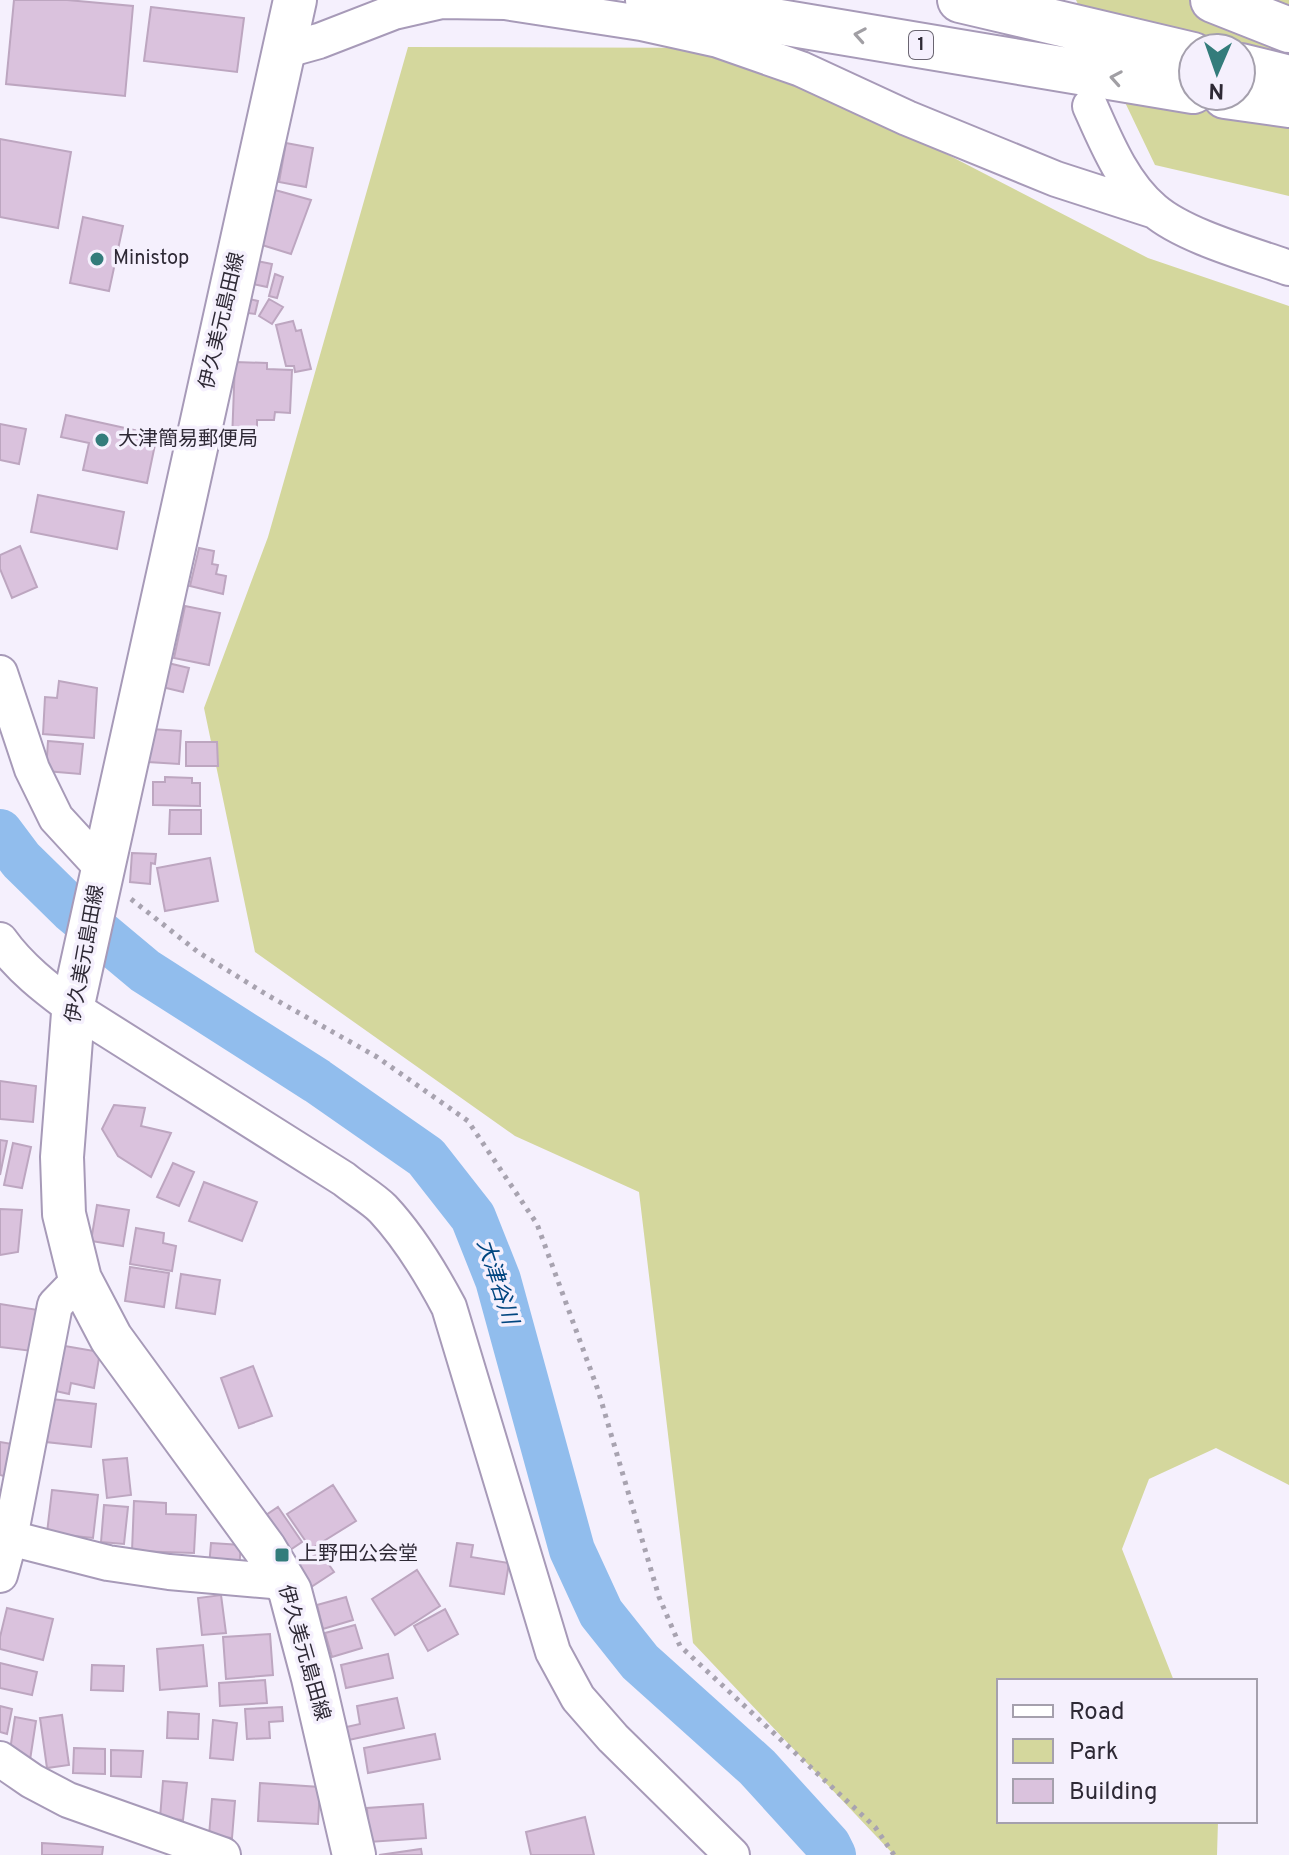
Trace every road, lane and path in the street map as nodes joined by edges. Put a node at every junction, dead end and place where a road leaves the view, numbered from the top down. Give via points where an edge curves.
1 (295, 0) edge
2 (648, 0) edge
3 (960, 0) edge
4 (1213, 0) edge
5 (1289, 30) edge
6 (283, 51) junction
7 (1177, 51) edge
8 (1257, 70) edge
9 (1289, 78) edge
10 (1177, 88) edge
11 (1257, 100) edge
12 (1289, 105) edge
13 (1090, 106) dead end
14 (1155, 211) junction
15 (1289, 268) edge
16 (0, 673) edge
17 (100, 874) junction
18 (0, 940) edge
19 (0, 980) edge
20 (37, 982) junction
21 (74, 1004) junction
22 (80, 1279) junction
23 (10, 1538) junction
24 (0, 1575) edge
25 (284, 1582) junction
26 (0, 1759) edge
27 (223, 1855) edge
28 (354, 1855) edge
29 (732, 1855) edge
30 (894, 1855) edge

1 - 6 main road, 伊久美元島田線
10 -> 2 highway, 1
3 - 7 highway
4 - 5 highway
6 - 14 street via 442,1 505,2 641,23 718,40 801,69 1042,173
6 - 17 main road, 伊久美元島田線
8 - 9 highway
11 - 12 highway
13 - 14 street via 1109,149
14 - 15 street via 1191,233
16 - 17 street via 32,769 56,818
17 - 21 main road, 伊久美元島田線
17 - 30 path via 198,952 377,1057 468,1121 537,1224 598,1390 659,1597 680,1646 875,1827
18 - 20 street
19 - 20 street
20 - 21 street
21 - 22 main road, 伊久美元島田線 via 62,1157 64,1214
21 - 29 street via 344,1179 382,1208 405,1237 449,1307 553,1652 578,1698 613,1738
22 - 23 street via 55,1305
22 - 25 main road, 伊久美元島田線 via 111,1338
23 - 24 street
23 - 25 street via 108,1563
25 - 28 main road, 伊久美元島田線 via 313,1678
26 - 27 street via 68,1800

